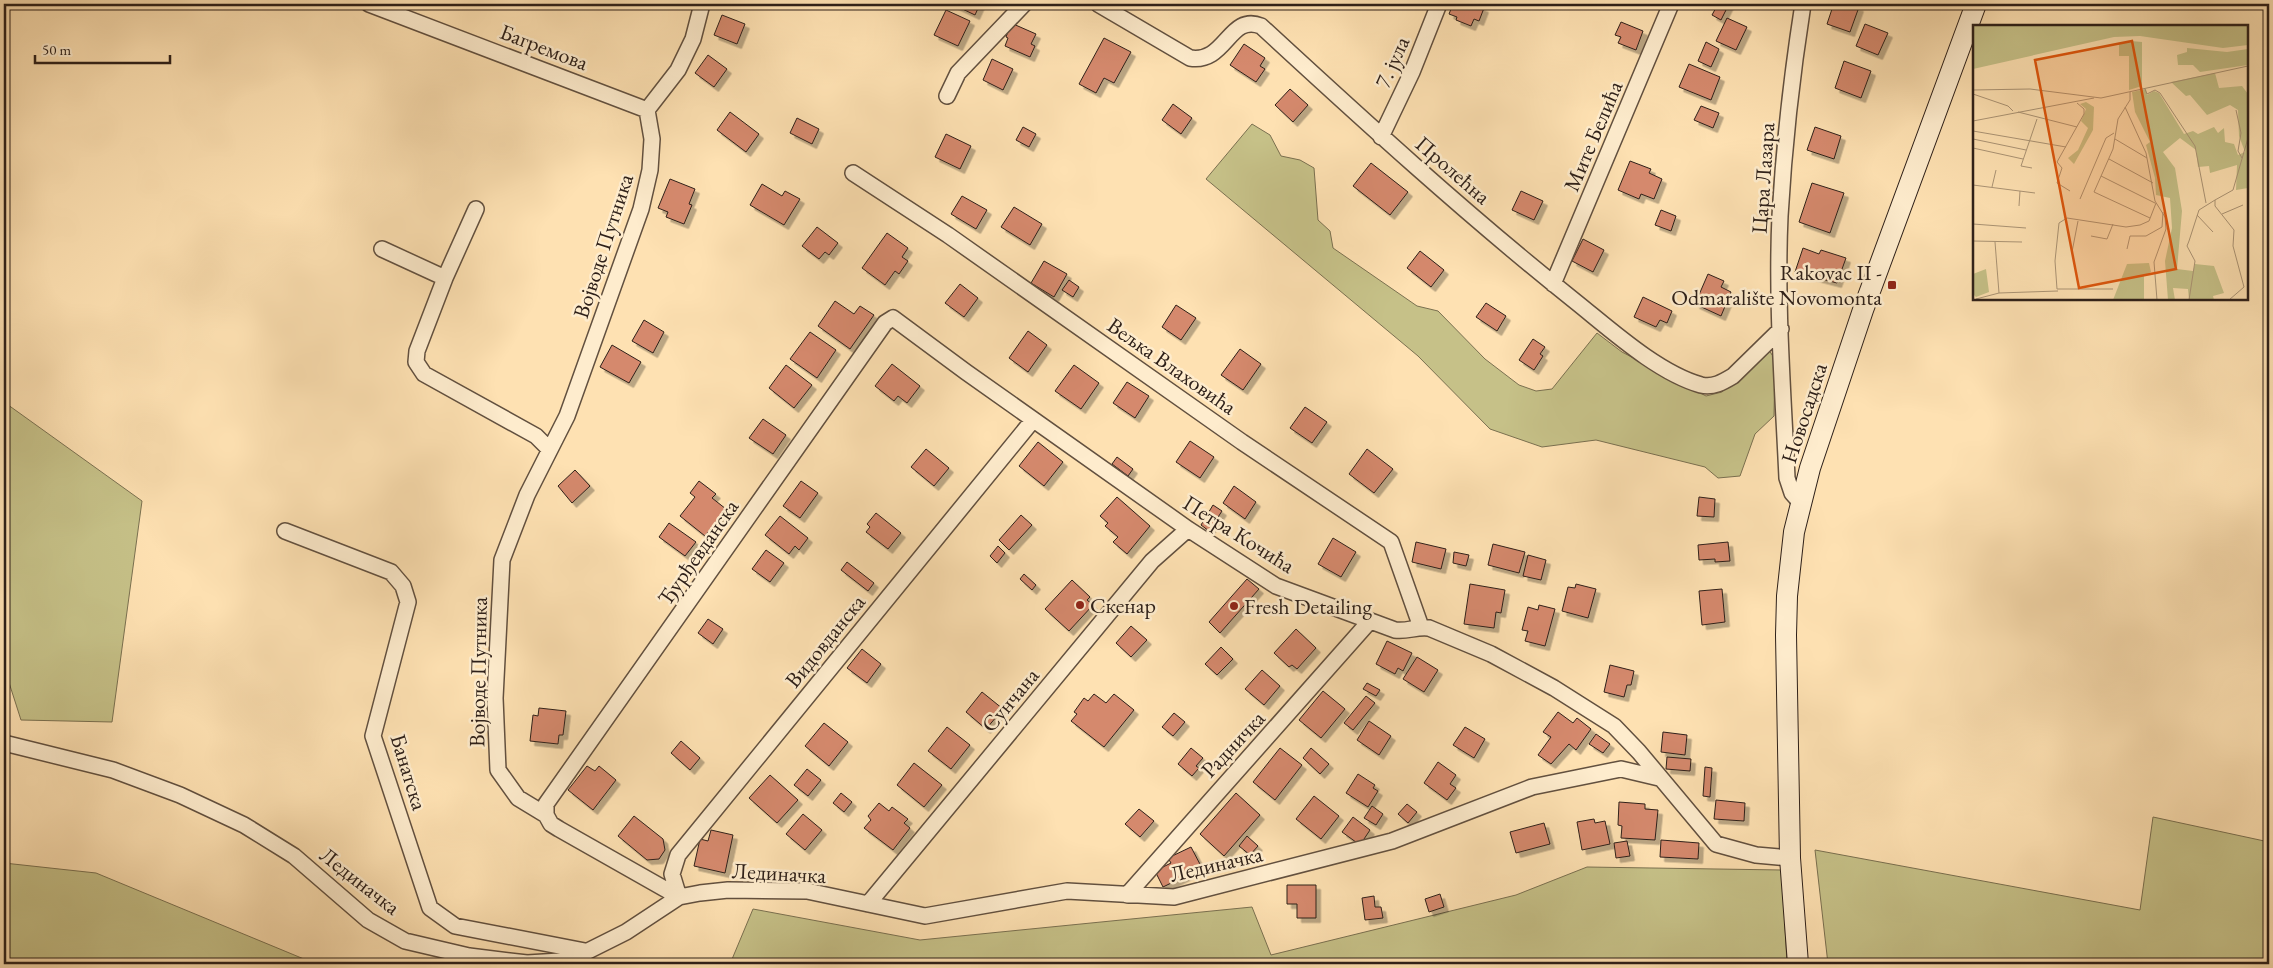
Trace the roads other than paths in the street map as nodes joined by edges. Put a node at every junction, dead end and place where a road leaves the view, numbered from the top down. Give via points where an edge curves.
1 (369, 4) edge
2 (702, 4) edge
3 (1024, 4) edge
4 (1098, 4) edge
5 (1439, 4) edge
6 (1671, 4) edge
7 (1803, 4) edge
8 (1976, 4) edge
9 (947, 96) dead end
10 (647, 110) junction
11 (1381, 136) junction
12 (854, 173) dead end
13 (476, 209) dead end
14 (382, 249) dead end
15 (445, 278) junction
16 (1553, 284) junction
17 (893, 318) joint
18 (1781, 330) junction
19 (1033, 420) junction
20 (549, 449) junction
21 (1800, 502) junction
22 (1188, 529) junction
23 (285, 531) dead end
24 (1369, 622) junction
25 (1421, 627) junction
26 (4, 743) edge
27 (1659, 778) junction
28 (546, 815) junction
29 (1790, 858) junction
30 (1127, 895) junction
31 (679, 898) junction
32 (868, 904) junction
33 (586, 952) junction
34 (1798, 964) edge

1 - 10 street, Багремова
2 - 10 street via 693,39 678,70
3 - 9 street via 958,73
4 - 11 street, Пролећна via 1190,58 1198,59 1214,53 1241,25 1252,23 1261,26
5 - 11 street, 7. јула via 1412,72
6 - 16 street, Мите Белића
7 - 18 street, Цара Лазара via 1792,75 1780,217
8 - 21 main road, Новосадска via 1862,310
10 - 20 street, Војводе Путника via 652,139 650,170 641,209 567,416
11 - 16 street, Пролећна
12 - 25 street, Вељка Влаховића via 1391,542
13 - 15 street
14 - 15 street
15 - 20 street via 417,351 416,362 424,374 536,436
16 - 18 street, Пролећна via 1635,349 1701,385 1716,385 1733,376
17 - 19 street, Петра Кочића
17 - 28 street, Ђурђевданска via 885,323 546,804
18 - 21 street, Цара Лазара via 1787,478 1792,493
19 - 22 street, Петра Кочића
19 - 31 street, Видовданска via 678,856 672,874
20 - 28 street, Војводе Путника via 502,560 495,698 498,770 518,798
21 - 29 main road, Новосадска via 1787,596
22 - 24 street, Петра Кочића via 1276,586
22 - 32 street, Сунчана via 1152,561
23 - 33 street, Банатска via 391,572 403,586 408,602 372,736 430,908 455,926
24 - 25 street, Петра Кочића via 1403,631
24 - 30 street, Радничка
25 - 27 street, Петра Кочића via 1491,654 1562,692 1614,726
26 - 33 street, Лединачка via 113,770 180,795 244,825 294,856 368,920 405,941 469,956 527,962 560,961
27 - 29 street, Петра Кочића via 1716,844 1756,855
27 - 30 street, Лединачка via 1621,769 1570,778 1532,787 1392,841 1207,890 1174,897
28 - 31 street, Војводе Путника via 559,829
29 - 34 main road, Новосадска
30 - 32 street, Лединачка via 1067,891 925,916
31 - 32 street, Лединачка via 728,890 808,891
31 - 33 street, Лединачка via 626,932

